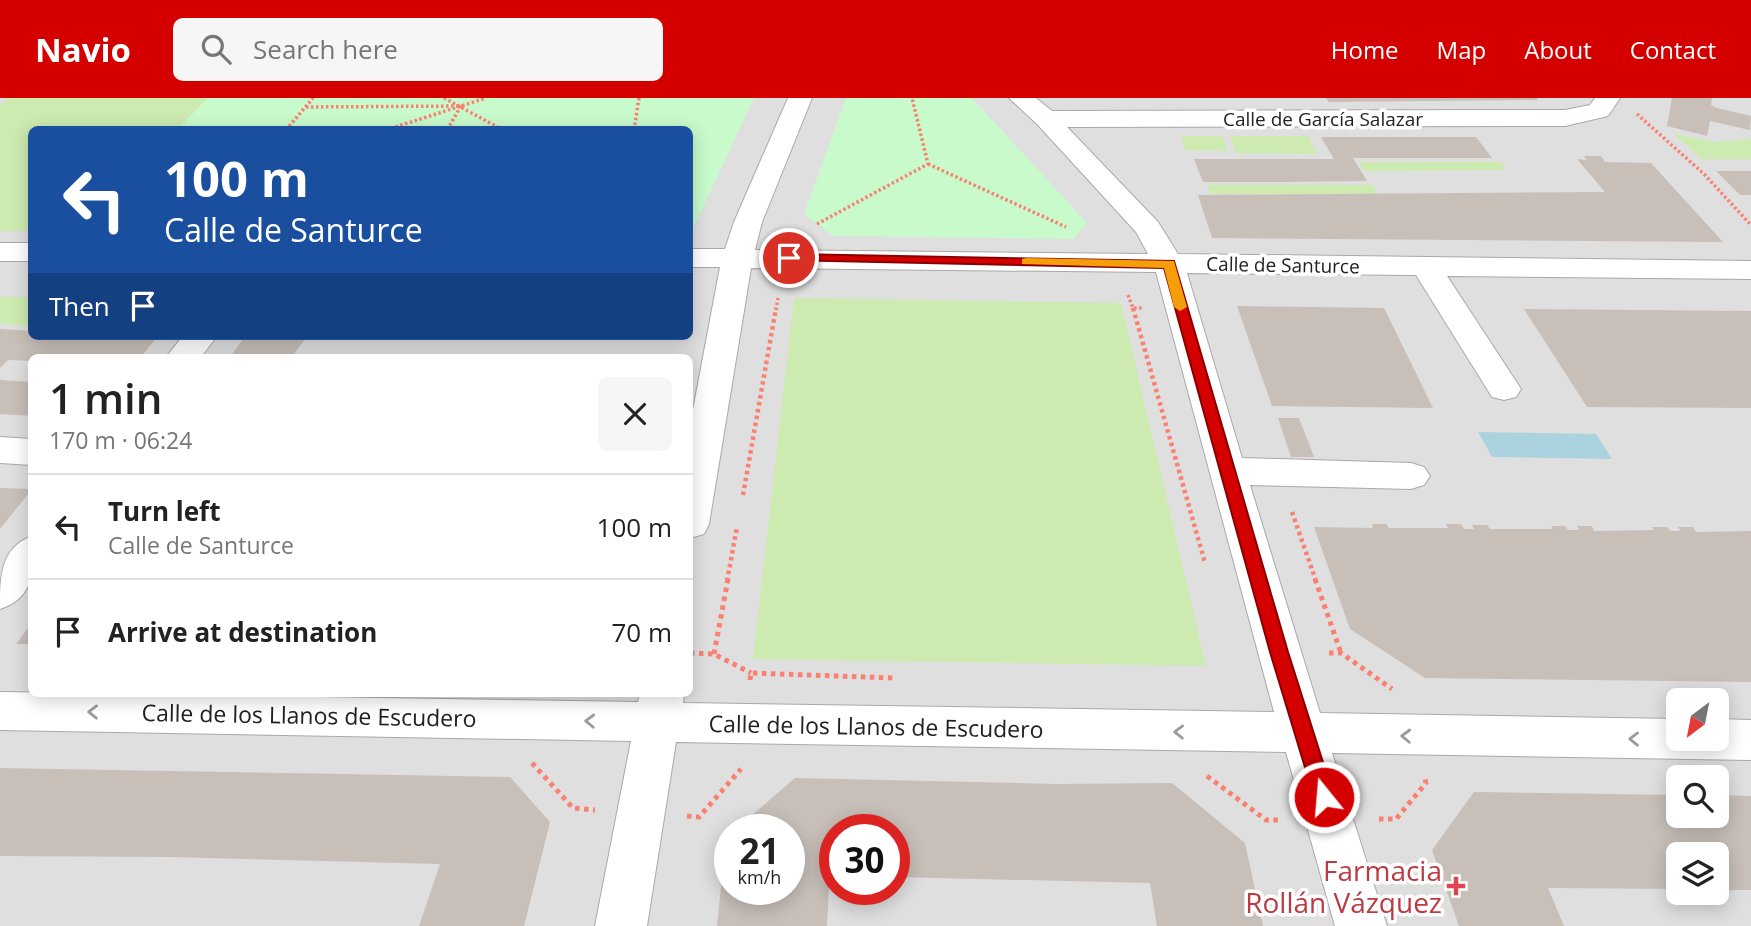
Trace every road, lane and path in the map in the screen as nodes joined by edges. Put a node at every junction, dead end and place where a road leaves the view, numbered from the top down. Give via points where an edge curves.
1 (313, 98) edge
2 (444, 98) edge
3 (486, 98) edge
4 (639, 98) edge
5 (800, 98) edge
6 (912, 98) edge
7 (1605, 103) edge
8 (461, 106) junction
9 (306, 107) junction
10 (1033, 109) edge
11 (289, 126) edge
12 (398, 126) edge
13 (449, 126) edge
14 (496, 126) edge
15 (636, 126) edge
16 (928, 164) junction
17 (1751, 225) edge
18 (1077, 232) dead end
19 (0, 252) edge
20 (28, 252) edge
21 (693, 258) edge
22 (804, 258) junction
23 (737, 259) junction
24 (1169, 264) junction
25 (1426, 267) junction
26 (1751, 270) edge
27 (778, 298) dead end
28 (198, 340) edge
29 (186, 354) edge
30 (1504, 388) dead end
31 (0, 450) edge
32 (28, 452) edge
33 (1227, 471) junction
34 (1411, 476) dead end
35 (741, 503) dead end
36 (693, 507) edge
37 (738, 517) dead end
38 (28, 556) edge
39 (0, 593) edge
40 (693, 653) edge
41 (714, 654) junction
42 (751, 673) dead end
43 (660, 708) edge
44 (0, 711) edge
45 (1304, 732) junction
46 (1751, 740) edge
47 (621, 926) edge
48 (1361, 926) edge

1 - 9 path
2 - 8 path
3 - 8 path
4 - 15 path
5 - 23 street
6 - 16 path
7 - 10 street, Calle de García Salazar via 1565,118
7 - 17 path via 1637,114
8 - 9 path
8 - 12 path
8 - 13 path
8 - 14 path
9 - 11 path
10 - 24 street via 1148,228
16 - 18 path
16 - 22 path via 807,229
19 - 20 street
21 - 23 street, Calle de Santurce
22 - 23 street, Calle de Santurce
22 - 24 street, Calle de Santurce
23 - 36 street
24 - 25 street, Calle de Santurce
24 - 33 street
25 - 26 street, Calle de Santurce
25 - 30 street
27 - 35 path
28 - 29 street
31 - 32 street
33 - 34 street
33 - 45 street
37 - 41 path
38 - 39 street
40 - 41 path
41 - 42 path
43 -> 44 street, Calle de los Llanos de Escudero
45 -> 43 street, Calle de los Llanos de Escudero via 745,722
43 - 47 street
46 -> 45 street, Calle de los Llanos de Escudero
45 - 48 street

